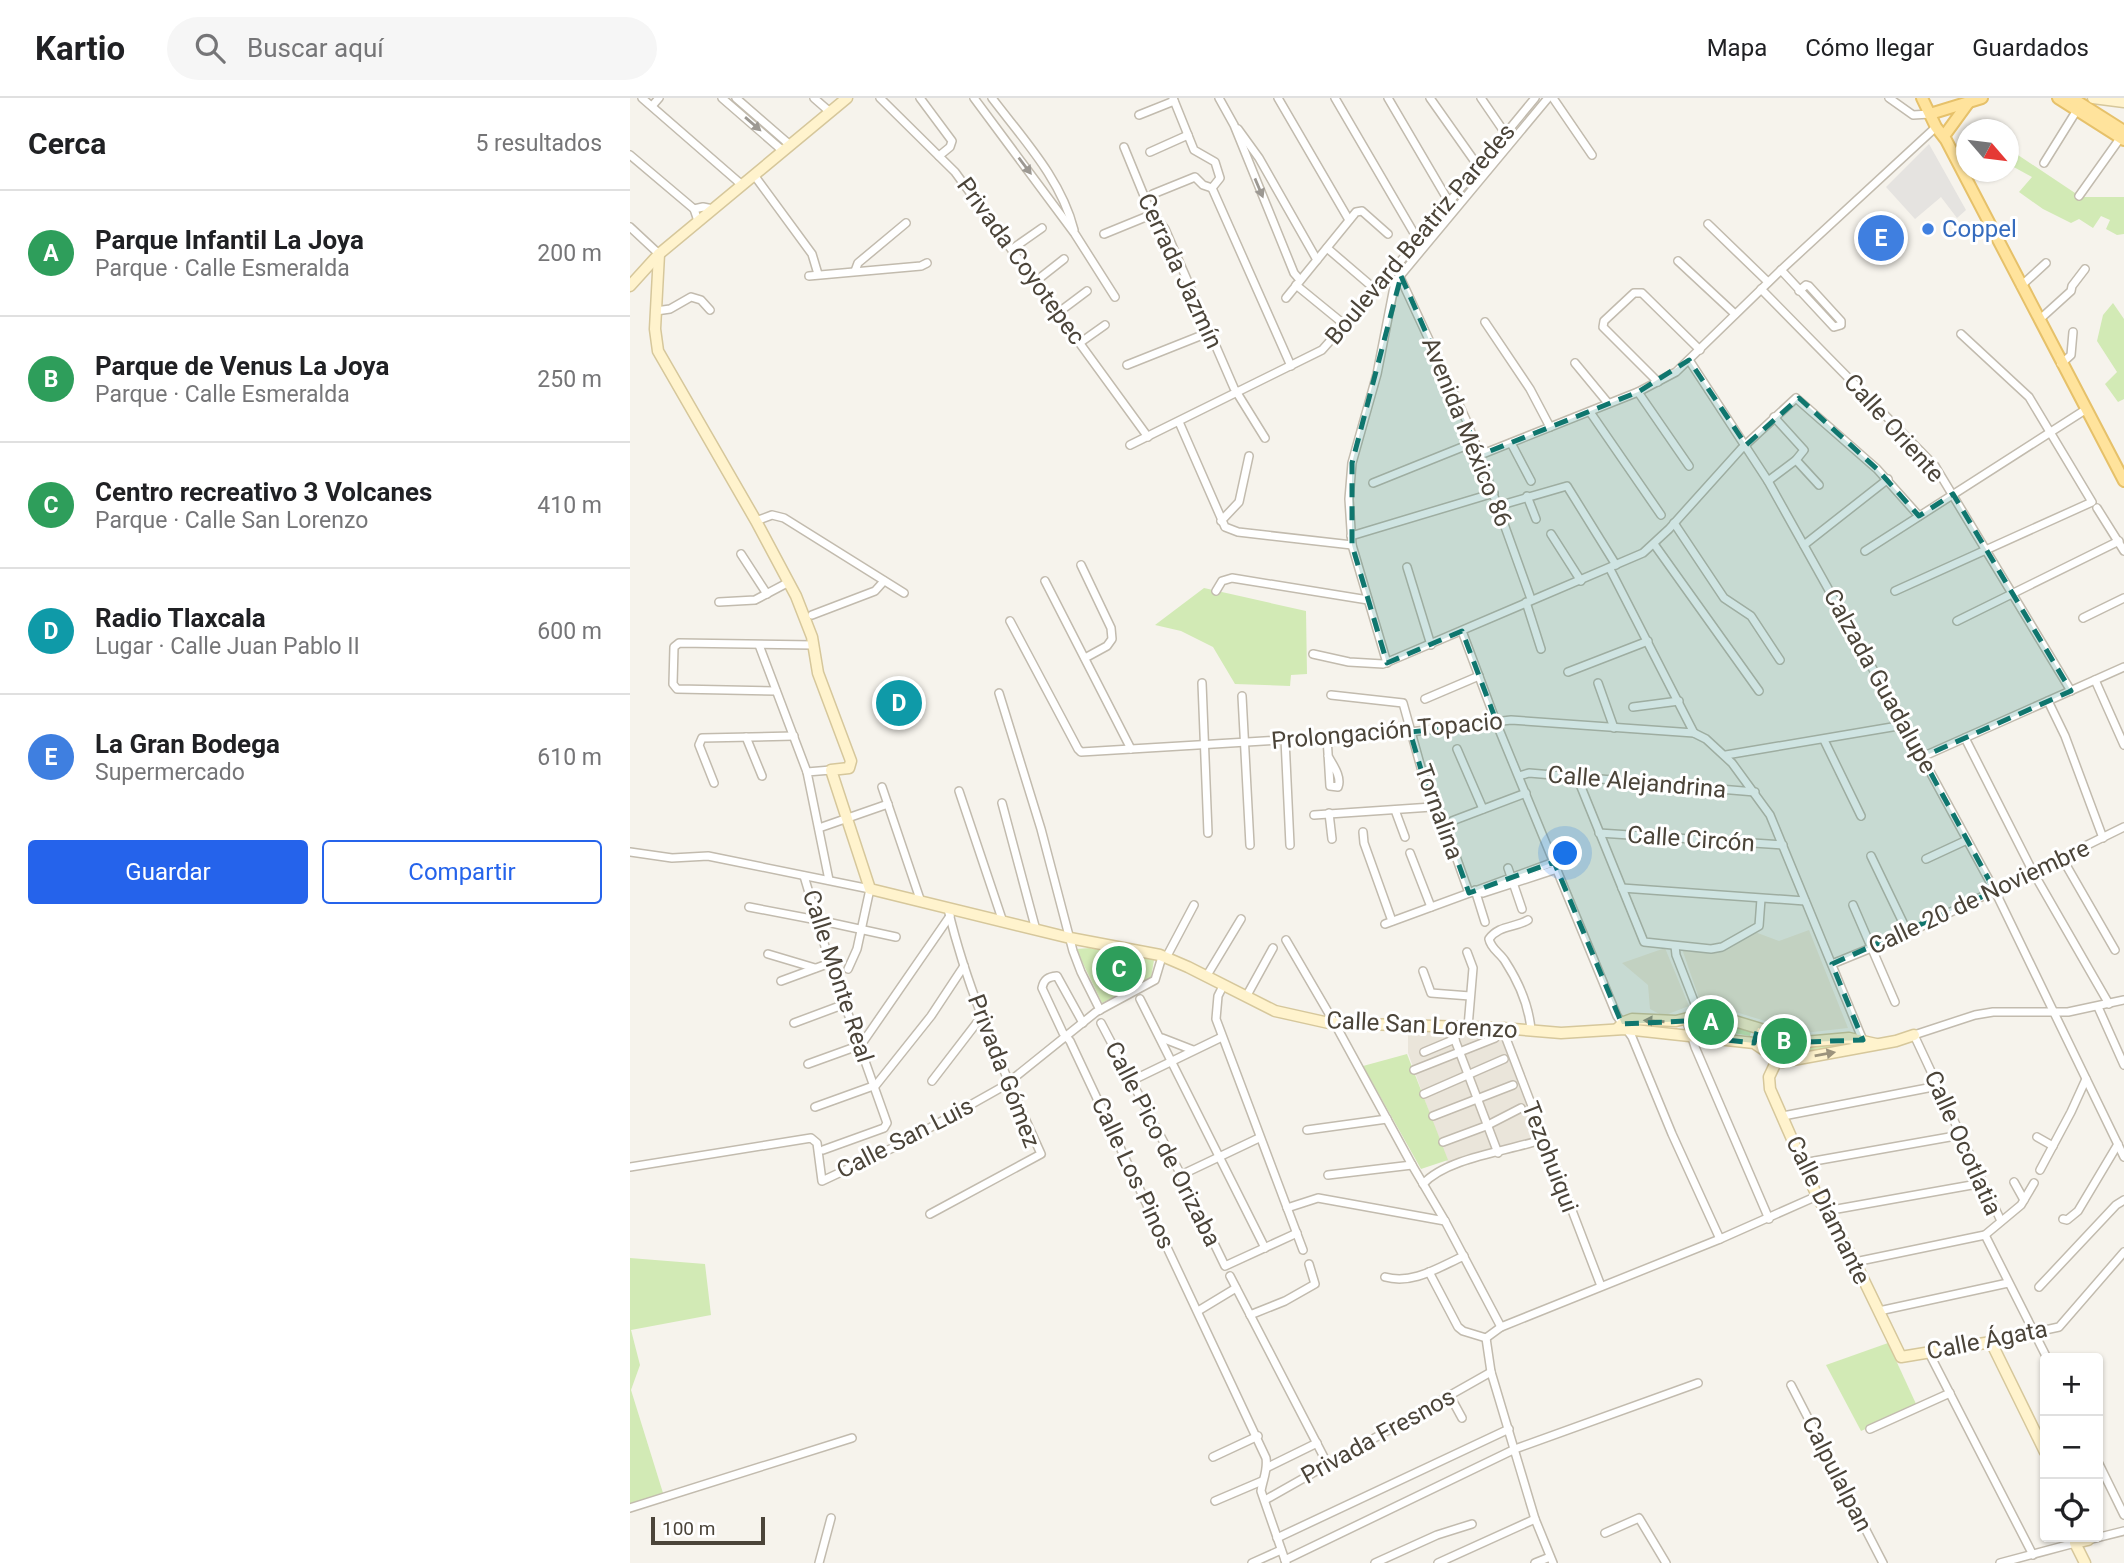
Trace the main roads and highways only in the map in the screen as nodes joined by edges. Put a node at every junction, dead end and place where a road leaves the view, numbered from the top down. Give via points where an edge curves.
1 (1922, 98) edge
2 (1982, 98) edge
3 (2059, 98) edge
4 (2072, 98) edge
5 (1970, 100) edge
6 (1930, 114) junction
7 (2123, 135) edge
8 (1944, 136) junction
9 (2124, 481) edge

1 - 6 main road
2 - 5 main road
3 - 7 main road
4 - 7 main road
5 - 6 main road
5 - 8 main road
6 - 8 main road
8 - 9 main road

